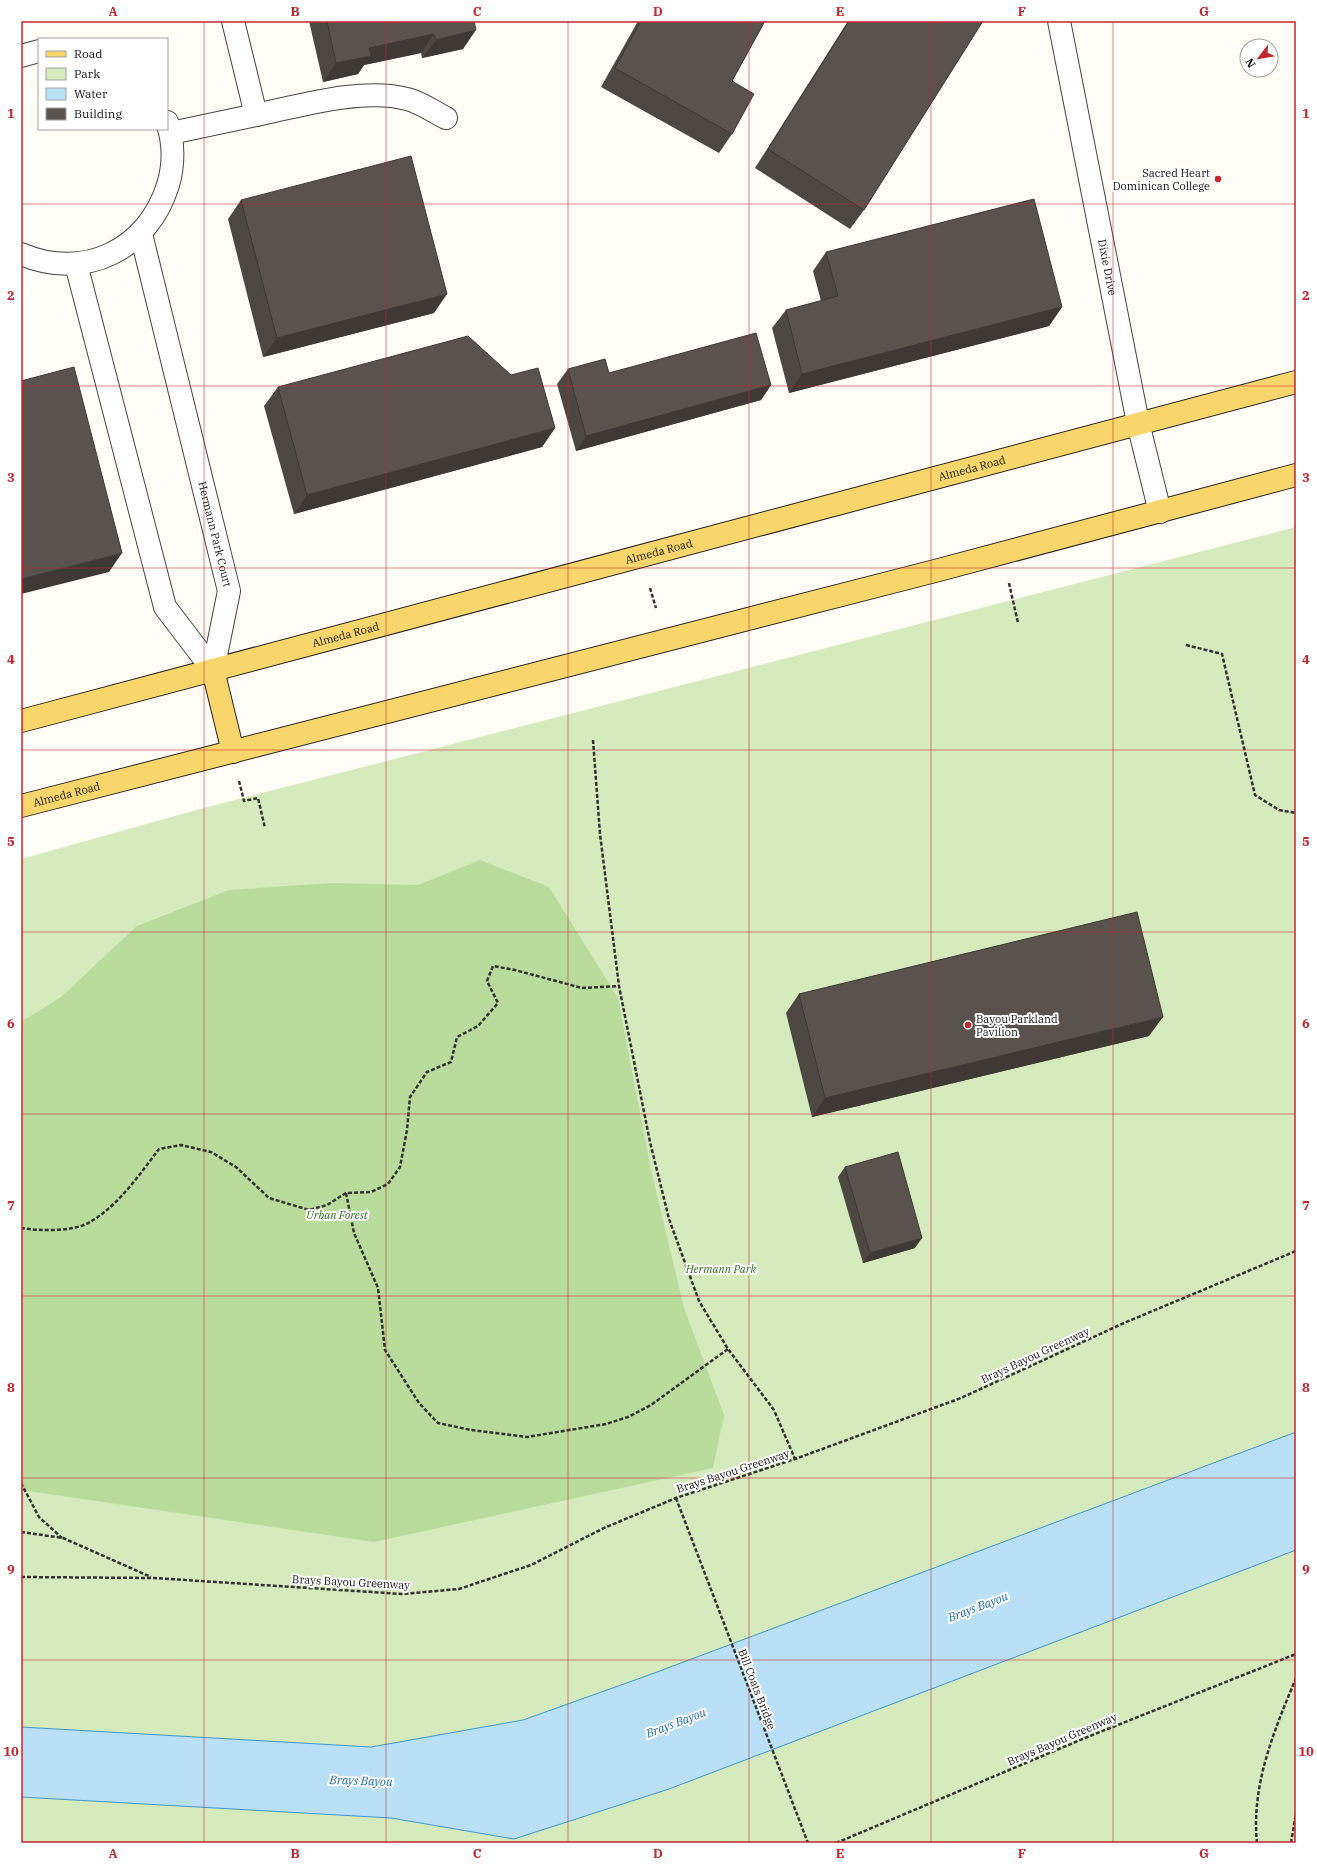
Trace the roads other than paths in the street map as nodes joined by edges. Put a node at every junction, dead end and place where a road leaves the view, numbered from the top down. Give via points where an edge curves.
1 (233, 21) edge
2 (1059, 21) edge
3 (38, 50) edge
4 (21, 56) edge
5 (256, 115) junction
6 (446, 118) dead end
7 (169, 128) edge
8 (141, 234) junction
9 (21, 254) edge
10 (76, 264) junction
11 (1296, 382) edge
12 (1138, 423) junction
13 (1296, 475) edge
14 (1160, 512) junction
15 (213, 670) junction
16 (21, 721) edge
17 (233, 752) junction
18 (21, 806) edge

1 - 5 street
2 - 12 street, Dixie Drive
3 - 4 street
5 - 6 street via 328,100 376,96 408,99
5 - 7 street
7 - 8 street via 172,169 162,204
8 - 10 street via 111,255
8 - 15 street, Hermann Park Court via 229,591
9 - 10 street via 39,262
10 - 15 street via 165,607
11 - 12 main road, Almeda Road
12 - 14 street, Dixie Drive
12 - 15 main road, Almeda Road
13 - 14 main road, Almeda Road
14 - 17 main road, Almeda Road
15 - 16 main road, Almeda Road
15 - 17 main road
17 - 18 main road, Almeda Road

